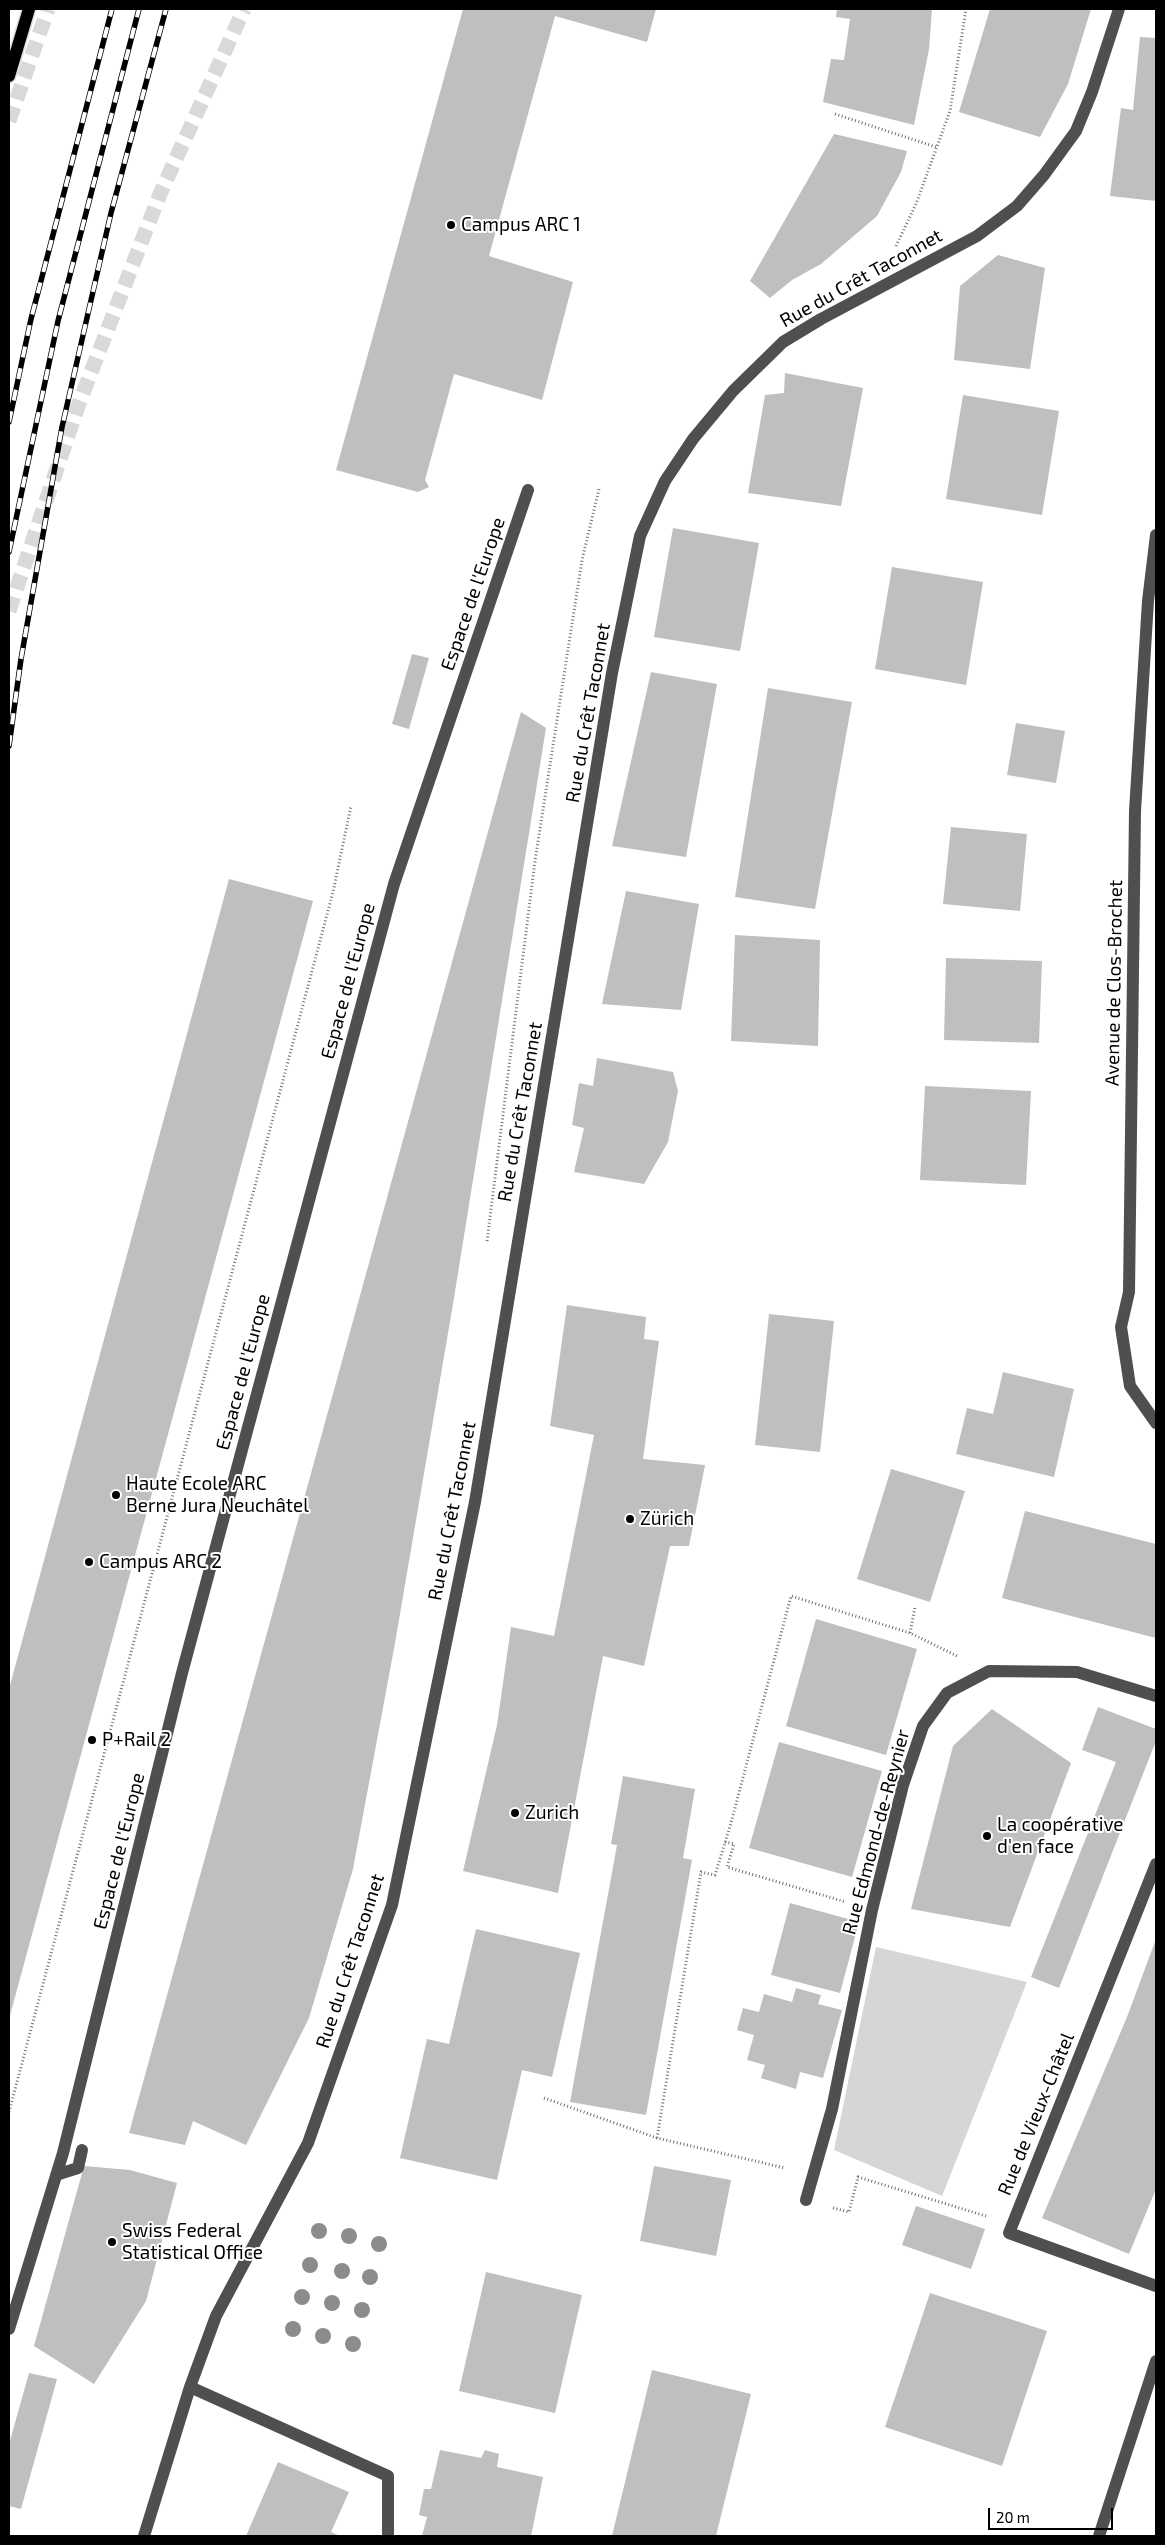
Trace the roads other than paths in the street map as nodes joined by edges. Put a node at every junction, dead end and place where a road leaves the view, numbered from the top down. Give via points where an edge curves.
1 (29, 9) edge
2 (1119, 9) edge
3 (9, 76) edge
4 (528, 490) dead end
5 (1156, 535) edge
6 (1156, 1423) edge
7 (1156, 1696) edge
8 (1156, 1864) edge
9 (82, 2150) dead end
10 (56, 2175) junction
11 (806, 2200) road end
12 (1156, 2286) edge
13 (9, 2330) edge
14 (1156, 2361) edge
15 (190, 2387) junction
16 (1151, 2396) edge
17 (144, 2536) edge
18 (388, 2536) edge
19 (1099, 2536) edge

1 - 3 main road
2 - 15 street, Rue du Crêt Taconnet via 1076,131 1017,206 977,236 783,342 733,390 693,439 665,481 640,536 612,673 475,1502 392,1905 308,2143 216,2316
4 - 10 street, Espace de l'Europe via 394,884 184,1663
5 - 6 street, Avenue de Clos-Brochet via 1148,601 1135,812 1129,1292 1121,1327 1130,1386
7 - 11 street, Rue Edmond-de-Reynier via 1076,1672 989,1671 947,1693 923,1726 903,1785 872,1910 832,2109
8 - 12 street, Rue de Vieux-Châtel via 1009,2233
9 - 10 street via 78,2168
10 - 13 street, Espace de l'Europe
14 - 16 street
15 - 17 street
15 - 18 street via 388,2476
16 - 19 street

